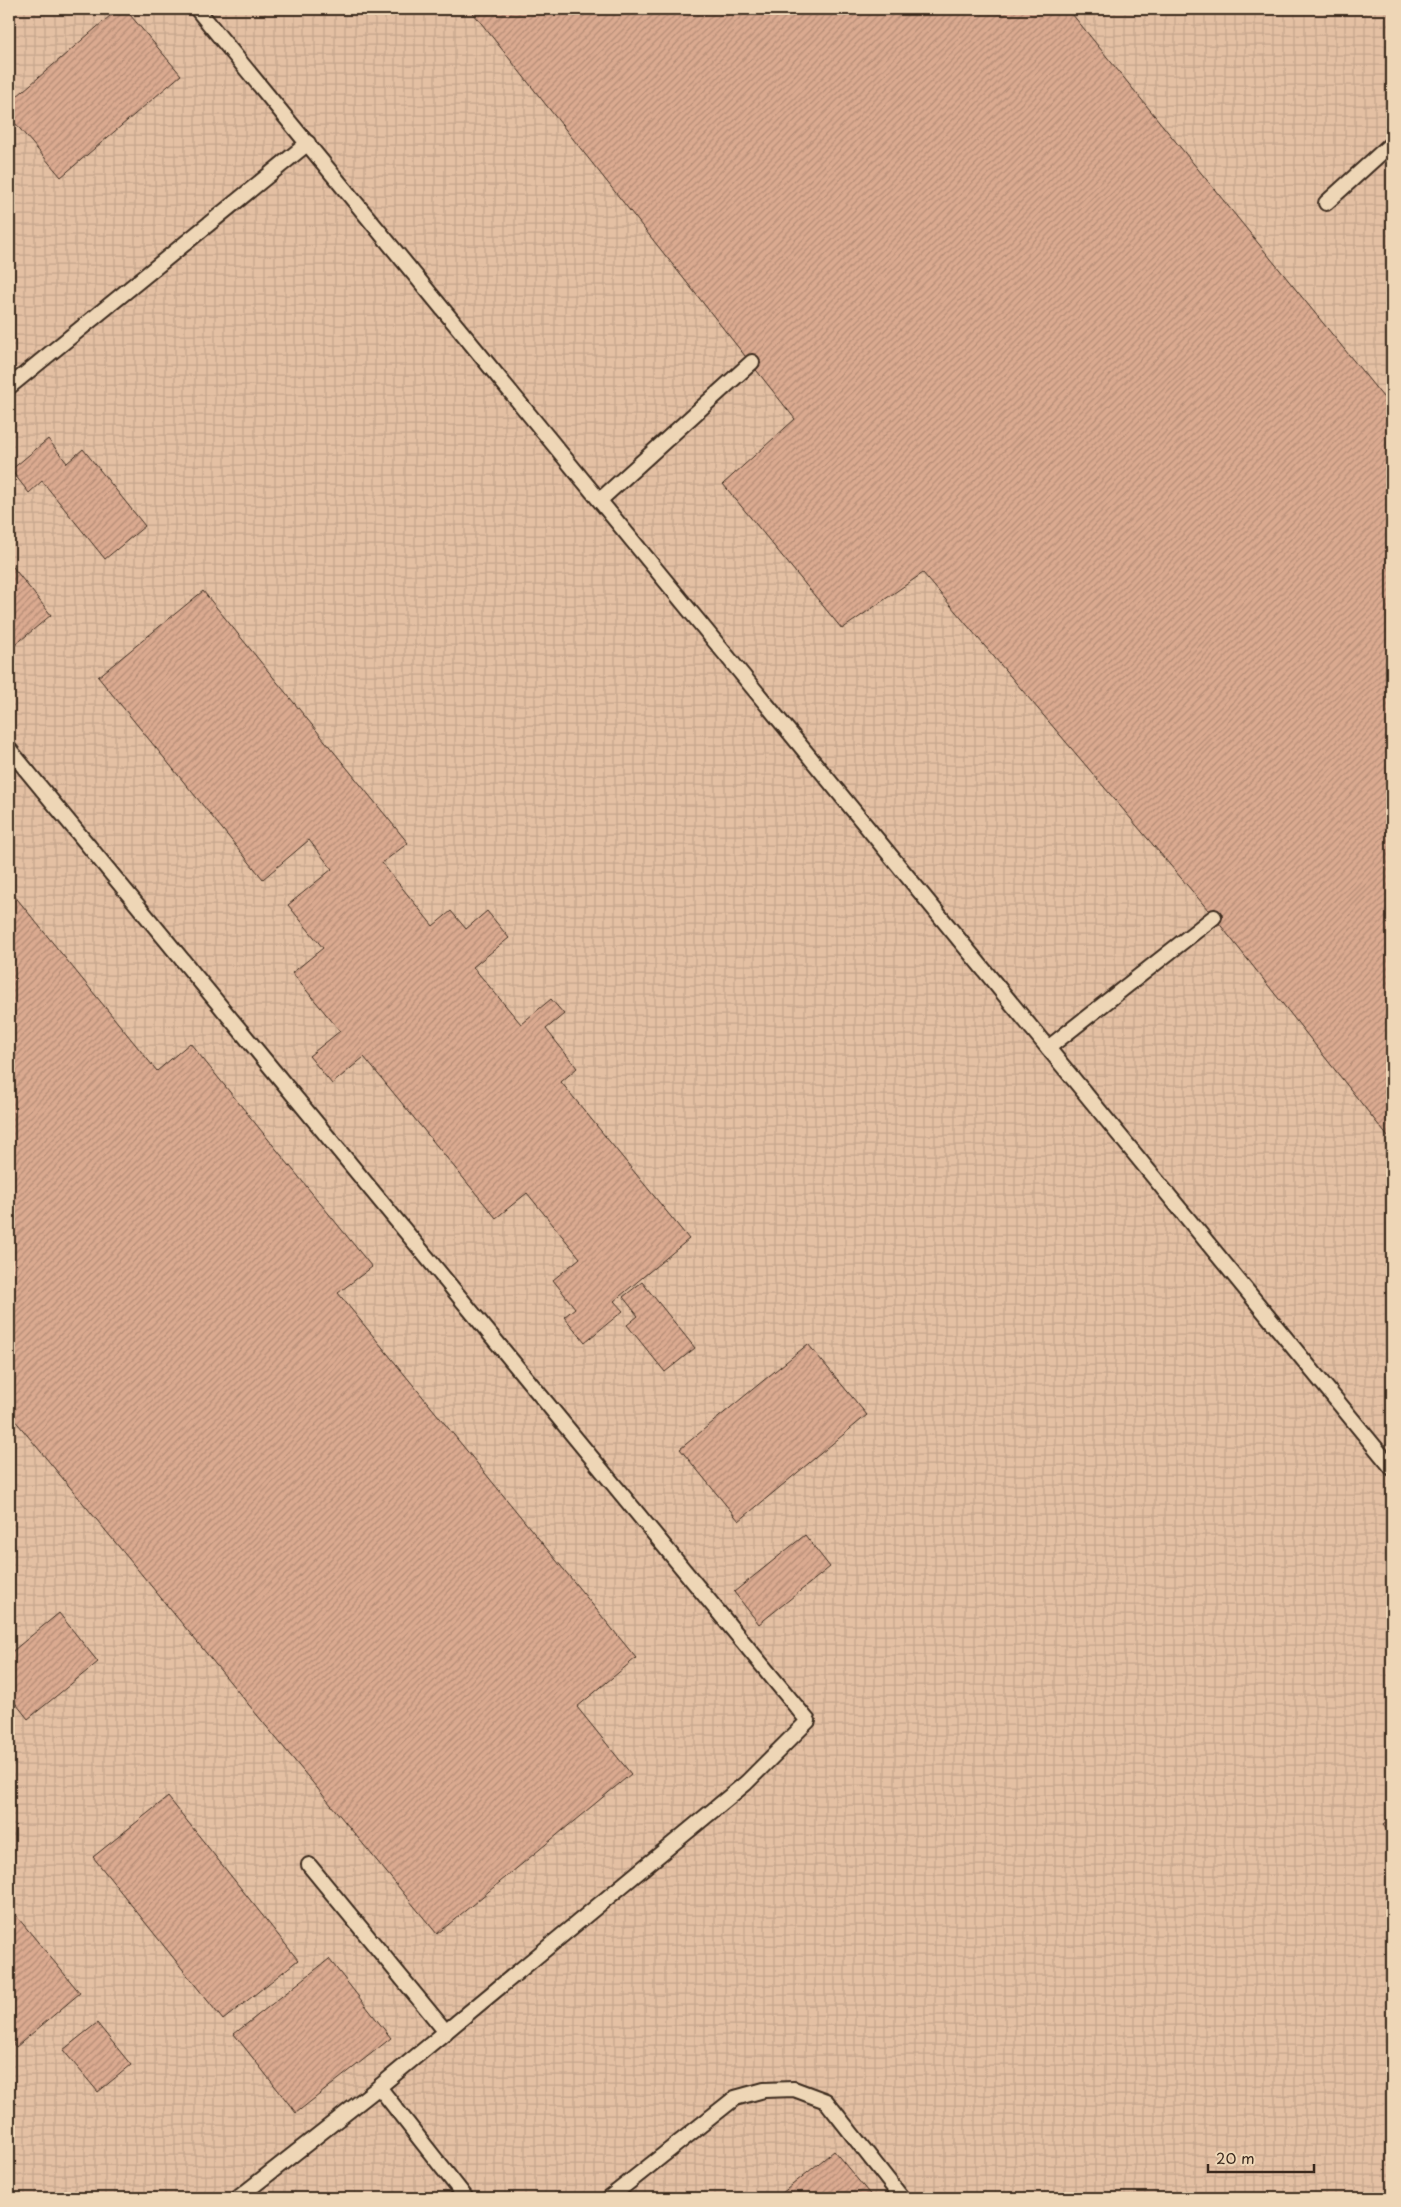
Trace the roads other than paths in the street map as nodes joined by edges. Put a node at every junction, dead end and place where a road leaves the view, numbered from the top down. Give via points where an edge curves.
1 (197, 9) edge
2 (308, 143) junction
3 (1392, 143) edge
4 (1326, 203) dead end
5 (752, 362) dead end
6 (9, 387) edge
7 (600, 500) junction
8 (9, 749) edge
9 (1214, 917) dead end
10 (1048, 1048) junction
11 (1390, 1461) edge
12 (309, 1865) dead end
13 (446, 2032) junction
14 (379, 2087) junction
15 (238, 2198) edge
16 (466, 2198) edge
17 (609, 2198) edge
18 (902, 2198) edge

1 - 2 lane
2 - 6 lane
2 - 7 lane
3 - 4 lane
5 - 7 lane
7 - 10 lane
8 - 13 lane via 808,1722 746,1783
9 - 10 lane
10 - 11 lane
12 - 13 lane
13 - 14 lane
14 - 15 lane
14 - 16 lane
17 - 18 lane via 735,2098 764,2090 794,2089 826,2101

